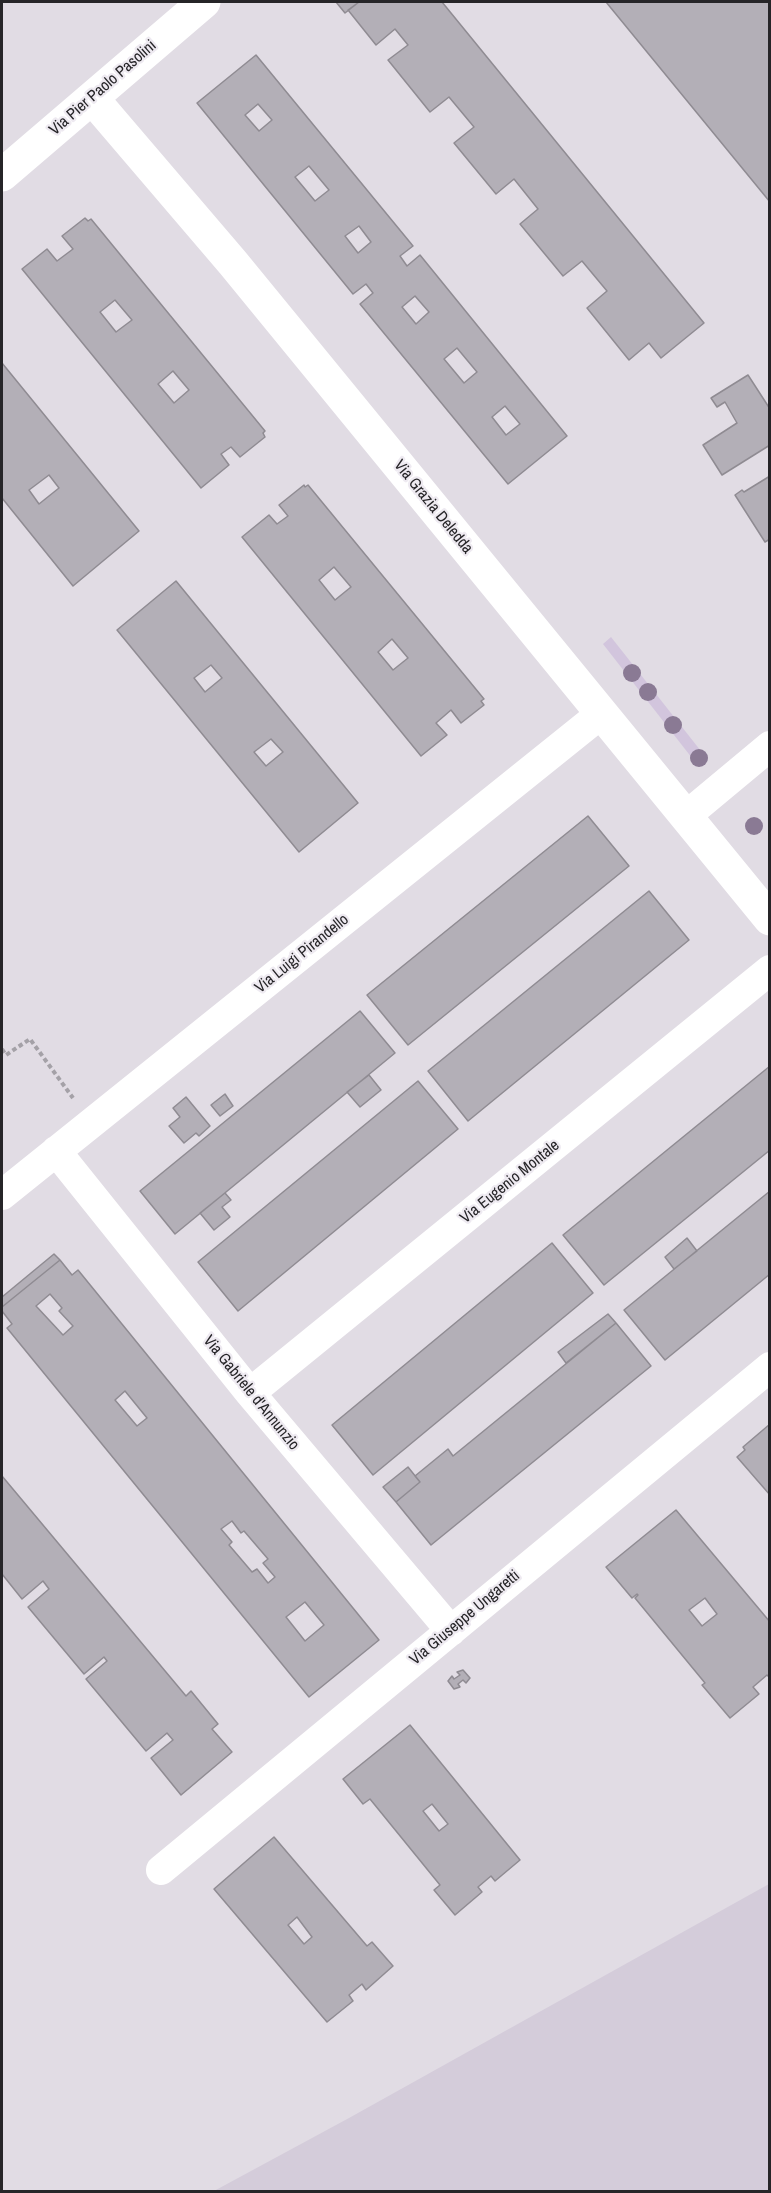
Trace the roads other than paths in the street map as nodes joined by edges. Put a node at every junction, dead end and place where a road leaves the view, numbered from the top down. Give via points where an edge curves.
1 (204, 2) edge
2 (92, 98) junction
3 (2, 175) edge
4 (602, 713) junction
5 (770, 746) edge
6 (686, 816) junction
7 (770, 919) edge
8 (770, 970) edge
9 (56, 1151) junction
10 (2, 1195) edge
11 (770, 1367) edge
12 (250, 1393) junction
13 (451, 1631) junction
14 (161, 1870) dead end

1 - 2 street, Via Pier Paolo Pasolini
2 - 3 street, Via Pier Paolo Pasolini
2 - 4 street, Via Grazia Deledda
4 - 6 street, Via Grazia Deledda
4 - 9 street, Via Luigi Pirandello
5 - 6 street
6 - 7 street, Via Grazia Deledda
8 - 12 street, Via Eugenio Montale
9 - 10 street, Via Luigi Pirandello
9 - 12 street, Via Gabriele d'Annunzio
11 - 13 street, Via Giuseppe Ungaretti
12 - 13 street, Via Gabriele d'Annunzio
13 - 14 street, Via Giuseppe Ungaretti

